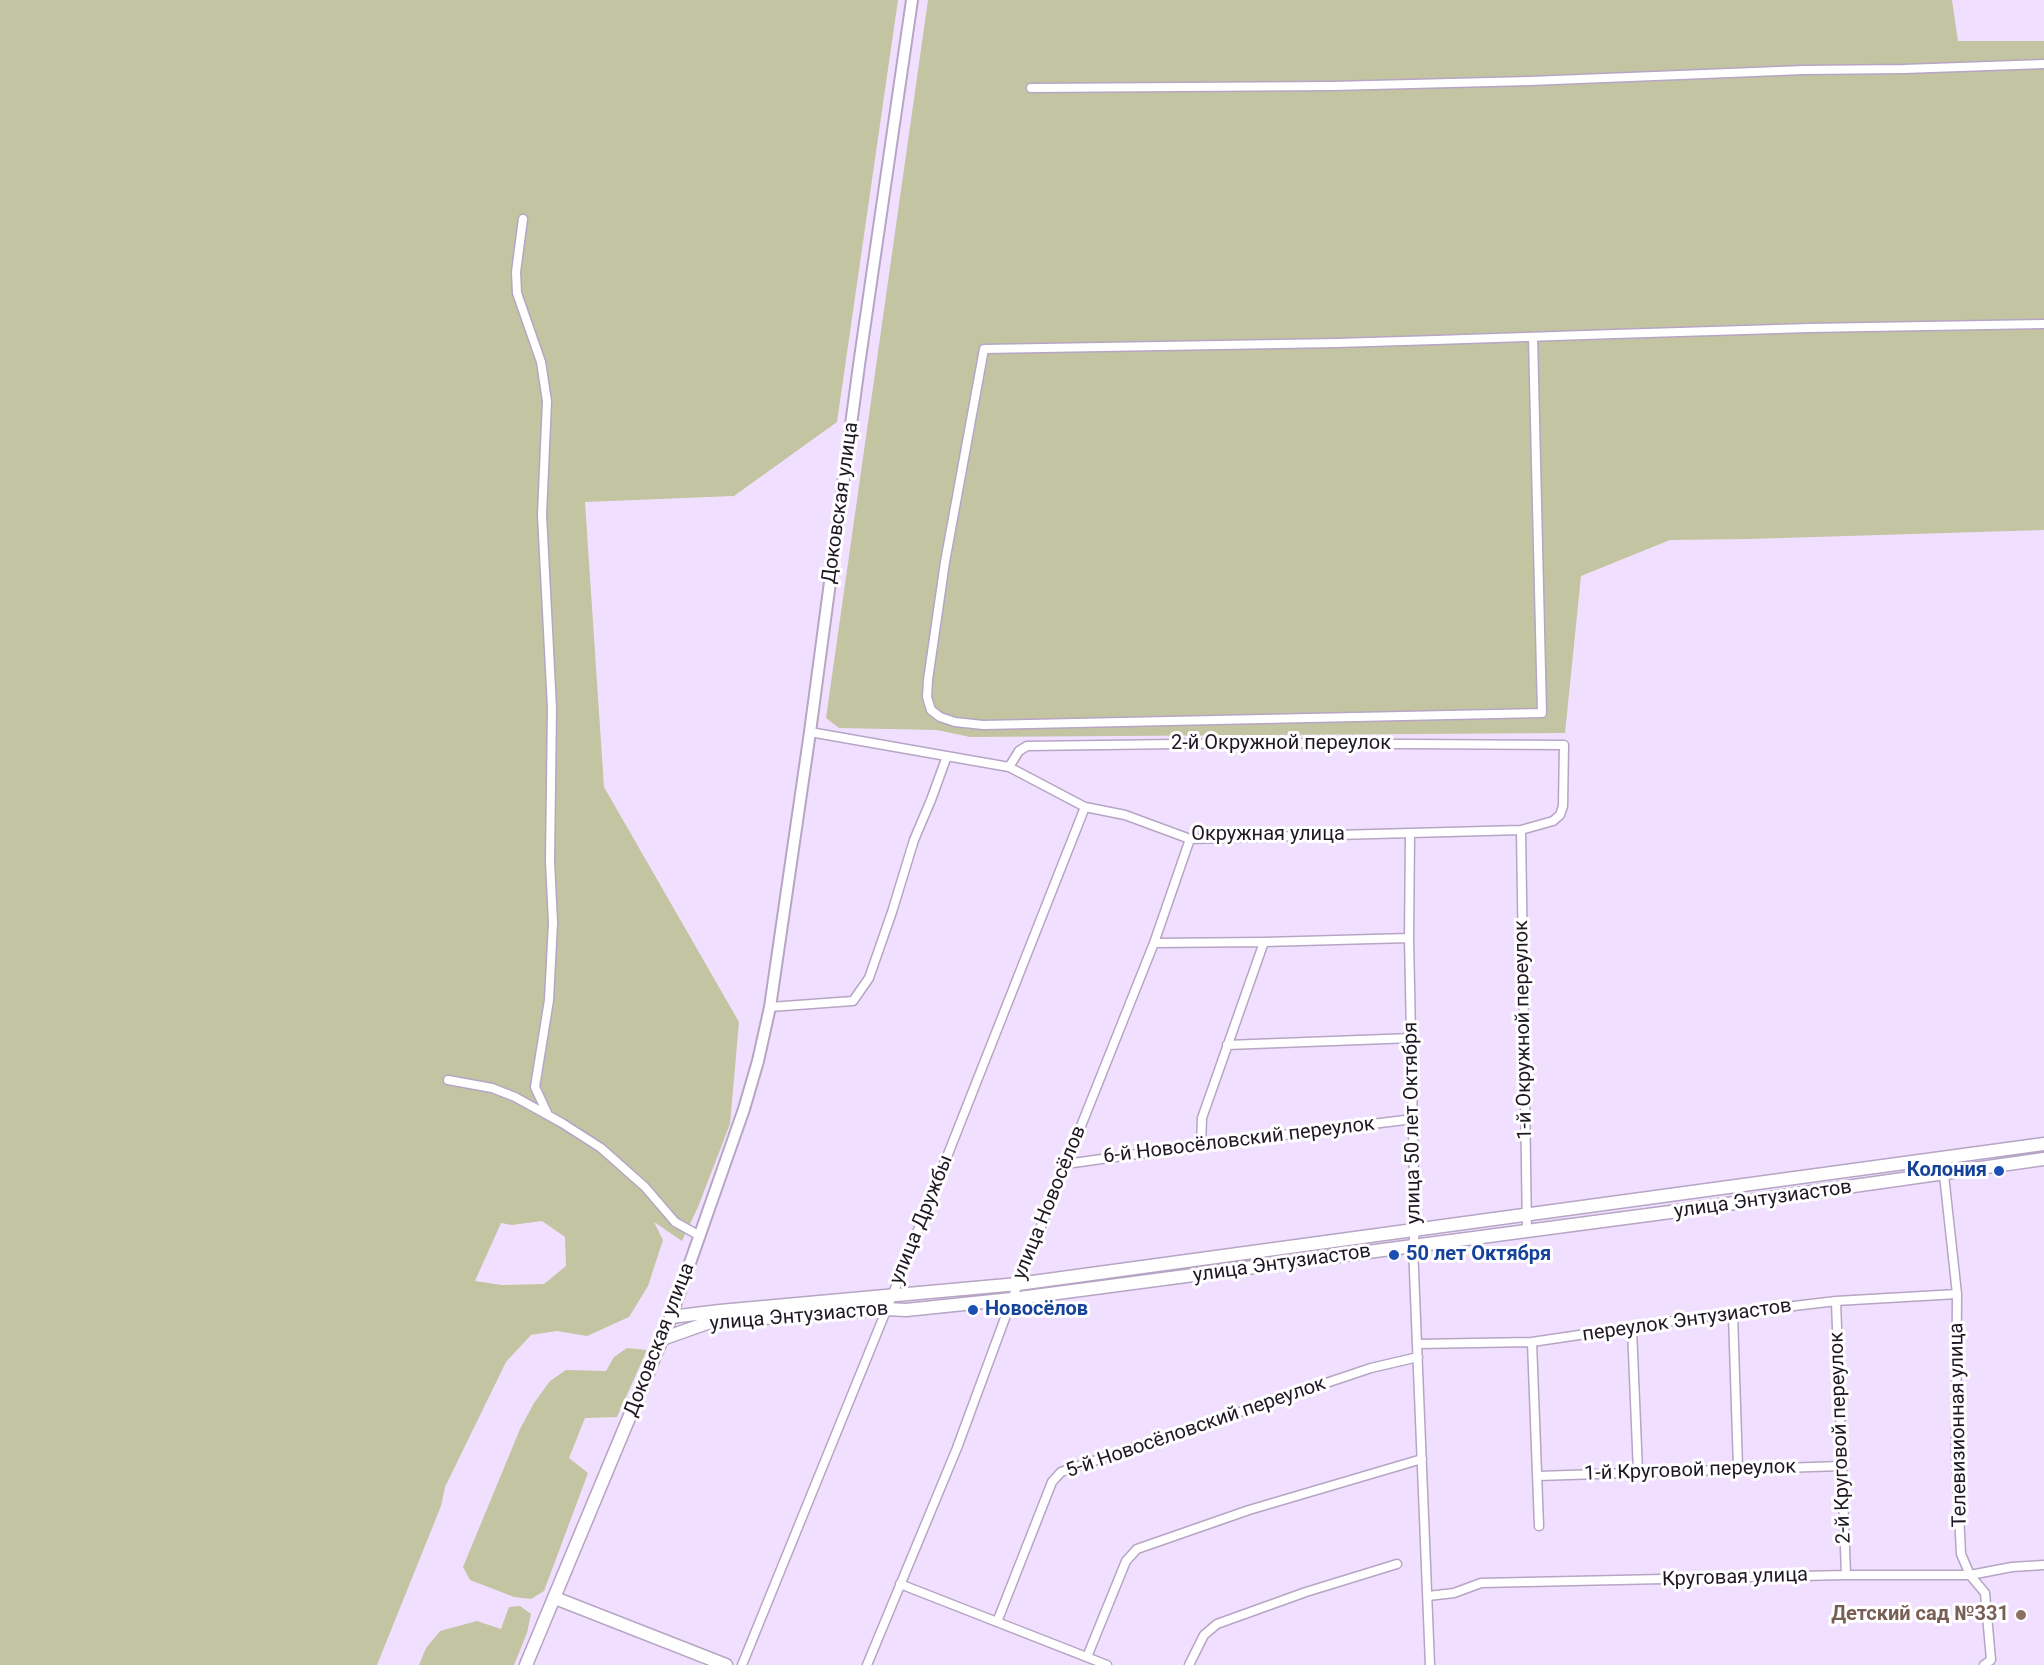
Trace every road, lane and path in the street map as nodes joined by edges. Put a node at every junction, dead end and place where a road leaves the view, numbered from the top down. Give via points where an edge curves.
1 (912, 0) edge
2 (2044, 64) edge
3 (1030, 88) dead end
4 (523, 219) dead end
5 (2044, 324) edge
6 (1533, 337) junction
7 (810, 732) junction
8 (1564, 745) joint
9 (947, 756) junction
10 (1008, 767) junction
11 (1085, 807) junction
12 (1521, 830) junction
13 (1410, 834) junction
14 (1190, 839) junction
15 (1409, 938) junction
16 (1264, 942) junction
17 (1154, 943) junction
18 (771, 1007) junction
19 (1412, 1038) junction
20 (1227, 1045) junction
21 (448, 1080) dead end
22 (548, 1115) junction
23 (1413, 1119) junction
24 (2044, 1144) edge
25 (1200, 1145) junction
26 (2044, 1160) edge
27 (1066, 1164) junction
28 (1944, 1175) junction
29 (1527, 1214) junction
30 (1415, 1231) junction
31 (1527, 1231) junction
32 (700, 1236) junction
33 (1413, 1246) junction
34 (1018, 1284) junction
35 (1957, 1294) junction
36 (892, 1296) junction
37 (1012, 1299) junction
38 (1836, 1301) junction
39 (886, 1309) junction
40 (1733, 1314) junction
41 (671, 1317) junction
42 (1632, 1329) junction
43 (662, 1339) junction
44 (1532, 1342) junction
45 (1418, 1344) junction
46 (1418, 1357) junction
47 (1422, 1459) junction
48 (1842, 1466) junction
49 (1738, 1468) junction
50 (1638, 1472) junction
51 (1538, 1476) junction
52 (1539, 1526) dead end
53 (1397, 1564) dead end
54 (2044, 1566) edge
55 (1846, 1575) junction
56 (1970, 1575) junction
57 (900, 1584) junction
58 (1428, 1596) junction
59 (555, 1598) junction
60 (997, 1622) junction
61 (1087, 1657) junction
62 (526, 1665) edge
63 (726, 1665) edge
64 (742, 1665) edge
65 (867, 1665) edge
66 (1107, 1665) edge
67 (1189, 1665) edge
68 (1430, 1665) edge
69 (1984, 1665) edge

1 - 7 street, Доковская улица
2 - 3 street via 1332,86
4 - 22 street via 517,293 541,362 547,401 542,515 552,708 553,923 549,1000 535,1087
5 - 6 street
6 - 6 street via 984,349 928,680 931,710 955,722 983,725 1542,713
7 - 9 street, Окружная улица
7 - 18 street, Доковская улица
8 - 10 street, 2-й Окружной переулок via 1026,746
8 - 12 street, Окружная улица via 1560,815 1553,821
9 - 10 street, Окружная улица
9 - 18 street via 914,840 869,978 853,1000
10 - 11 street, Окружная улица
11 - 14 street, Окружная улица via 1125,815
11 - 36 street, улица Дружбы
12 - 13 street, Окружная улица
12 - 29 street, 1-й Окружной переулок
13 - 14 street, Окружная улица
13 - 15 street, улица 50 лет Октября
14 - 17 street, улица Новосёлов
15 - 16 street
15 - 19 street, улица 50 лет Октября
16 - 17 street
16 - 20 street
17 - 27 street, улица Новосёлов
18 - 32 street, Доковская улица via 744,1109
19 - 20 street
19 - 23 street, улица 50 лет Октября
20 - 25 street via 1202,1118
21 - 22 street via 515,1097
22 - 32 street via 601,1148 645,1187 675,1222
23 - 25 street, 6-й Новосёловский переулок
23 - 30 street, улица 50 лет Октября
24 - 29 main road, улица Энтузиастов
25 - 27 street, 6-й Новосёловский переулок
26 - 28 main road, улица Энтузиастов
27 - 34 street, улица Новосёлов
28 - 31 main road, улица Энтузиастов
28 - 35 street, Телевизионная улица
29 - 30 main road, улица Энтузиастов
29 - 31 street, 1-й Окружной переулок
30 - 33 street, улица 50 лет Октября
30 - 34 main road, улица Энтузиастов
31 - 33 main road, улица Энтузиастов
32 - 41 street, Доковская улица
33 - 37 main road, улица Энтузиастов
33 - 45 street, улица 50 лет Октября
34 - 36 main road, улица Энтузиастов
34 - 37 street, улица Новосёлов
35 - 38 street, переулок Энтузиастов
35 - 56 street, Телевизионная улица via 1961,1554
36 - 39 street, улица Дружбы
36 - 41 main road, улица Энтузиастов
37 - 39 main road, улица Энтузиастов
37 - 57 street, улица Новосёлов via 957,1448
38 - 40 street, переулок Энтузиастов
38 - 48 street, 2-й Круговой переулок
39 - 43 main road, улица Энтузиастов via 710,1322
39 - 64 street, улица Дружбы
40 - 42 street, переулок Энтузиастов
40 - 49 street
41 - 43 main road, Доковская улица
42 - 44 street, переулок Энтузиастов
42 - 50 street
43 - 59 main road, Доковская улица
44 - 45 street, переулок Энтузиастов
44 - 51 street
45 - 46 street, улица 50 лет Октября
46 - 47 street, улица 50 лет Октября
46 - 60 street, 5-й Новосёловский переулок via 1371,1368 1061,1473 1052,1482
47 - 58 street, улица 50 лет Октября
47 - 61 street via 1249,1510 1137,1549 1126,1561
48 - 49 street, 1-й Круговой переулок
48 - 55 street, 2-й Круговой переулок
49 - 50 street, 1-й Круговой переулок
50 - 51 street, 1-й Круговой переулок
51 - 52 street
53 - 67 street via 1217,1624 1204,1635
54 - 56 street, Круговая улица
55 - 56 street, Круговая улица
55 - 58 street, Круговая улица via 1481,1583 1454,1593
56 - 69 street, Телевизионная улица via 1985,1593 1991,1660
57 - 60 street
57 - 65 street, улица Новосёлов
58 - 68 street, улица 50 лет Октября
59 - 62 main road, Доковская улица
59 - 63 main road
60 - 61 street
61 - 66 street

